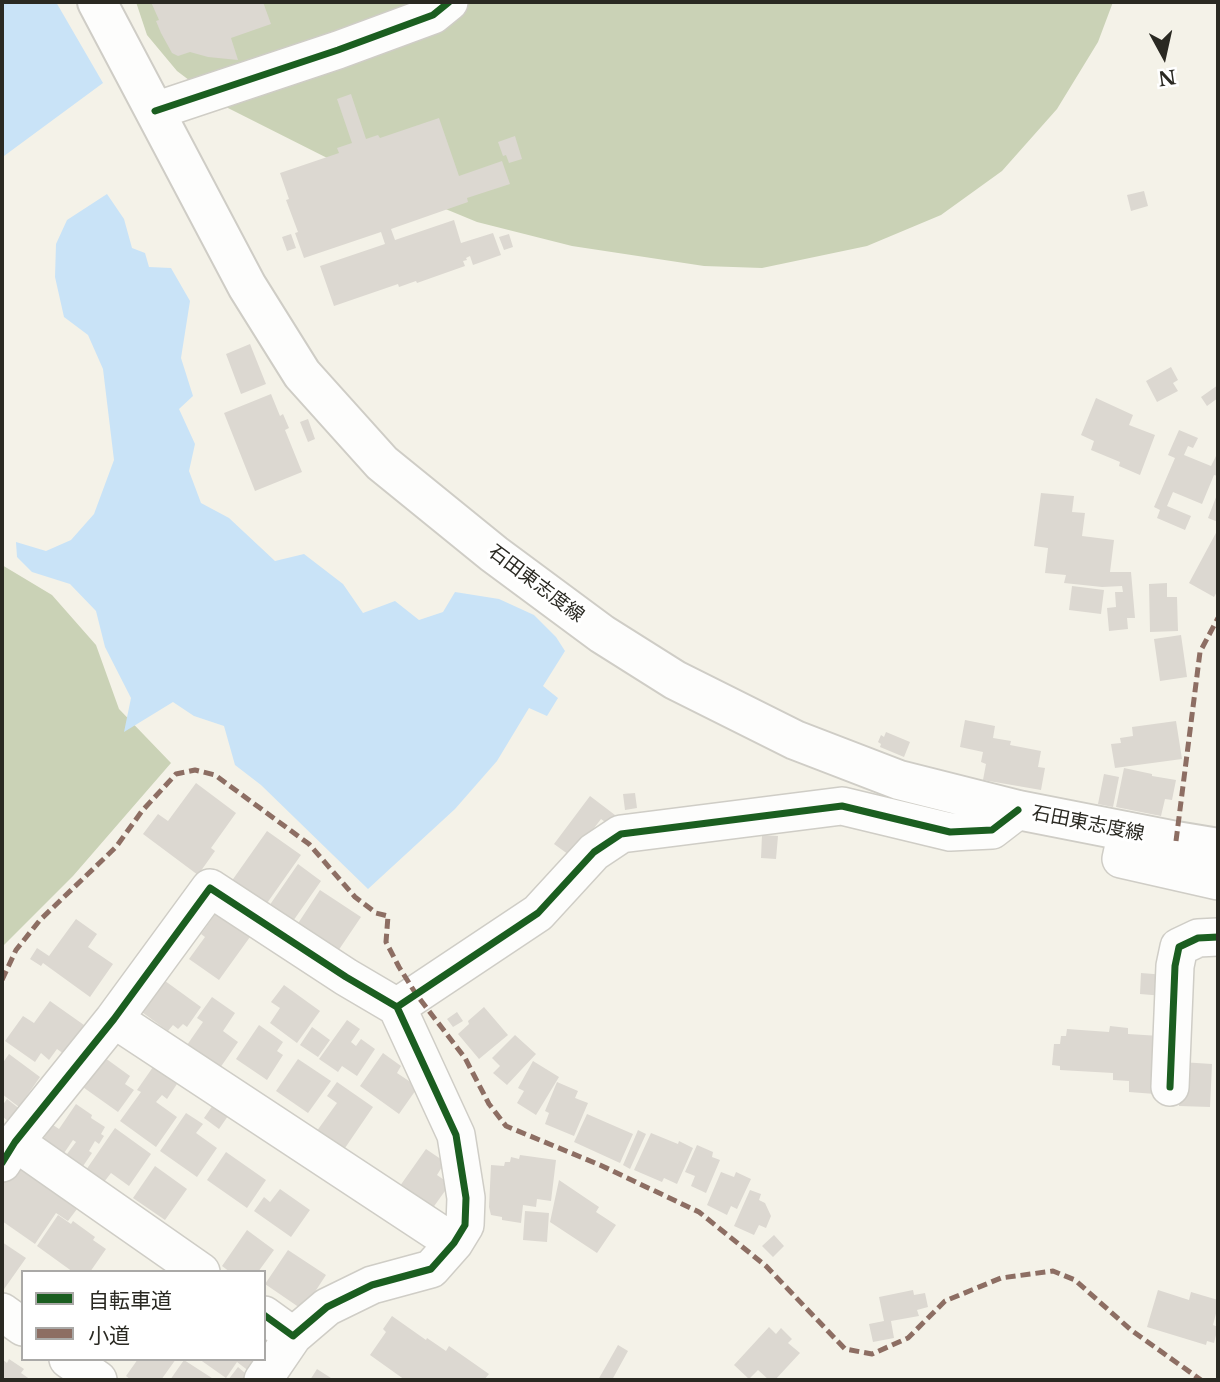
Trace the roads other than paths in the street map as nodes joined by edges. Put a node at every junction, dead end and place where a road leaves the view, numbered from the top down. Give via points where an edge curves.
1 (97, 2) edge
2 (449, 2) edge
3 (155, 111) junction
4 (1018, 810) junction
5 (1127, 831) junction
6 (1218, 848) edge
7 (1218, 881) edge
8 (1218, 937) edge
9 (397, 1007) junction
10 (114, 1019) junction
11 (1170, 1087) dead end
12 (9, 1153) edge
13 (454, 1243) junction
14 (198, 1270) edge
15 (2, 1312) edge
16 (21, 1326) edge
17 (279, 1326) edge
18 (71, 1361) edge
19 (98, 1380) edge
20 (263, 1380) edge

1 - 3 main road, 石田東志度線
2 - 3 street via 433,15
3 - 4 main road, 石田東志度線 via 247,286 302,374 382,463 494,554 675,681 795,740 899,780
4 - 5 main road, 石田東志度線
4 - 9 street via 992,830 950,832 842,806 621,834 594,852 538,913
5 - 6 main road, 石田東志度線
5 - 7 street via 1121,859
8 - 11 street via 1198,938 1179,947
9 - 10 street via 210,888
9 - 13 street via 456,1135 466,1198 465,1225
10 - 12 street
10 - 13 street
12 - 14 street
13 - 17 street via 431,1269 372,1285
15 - 16 street
17 - 20 street
18 - 19 street

